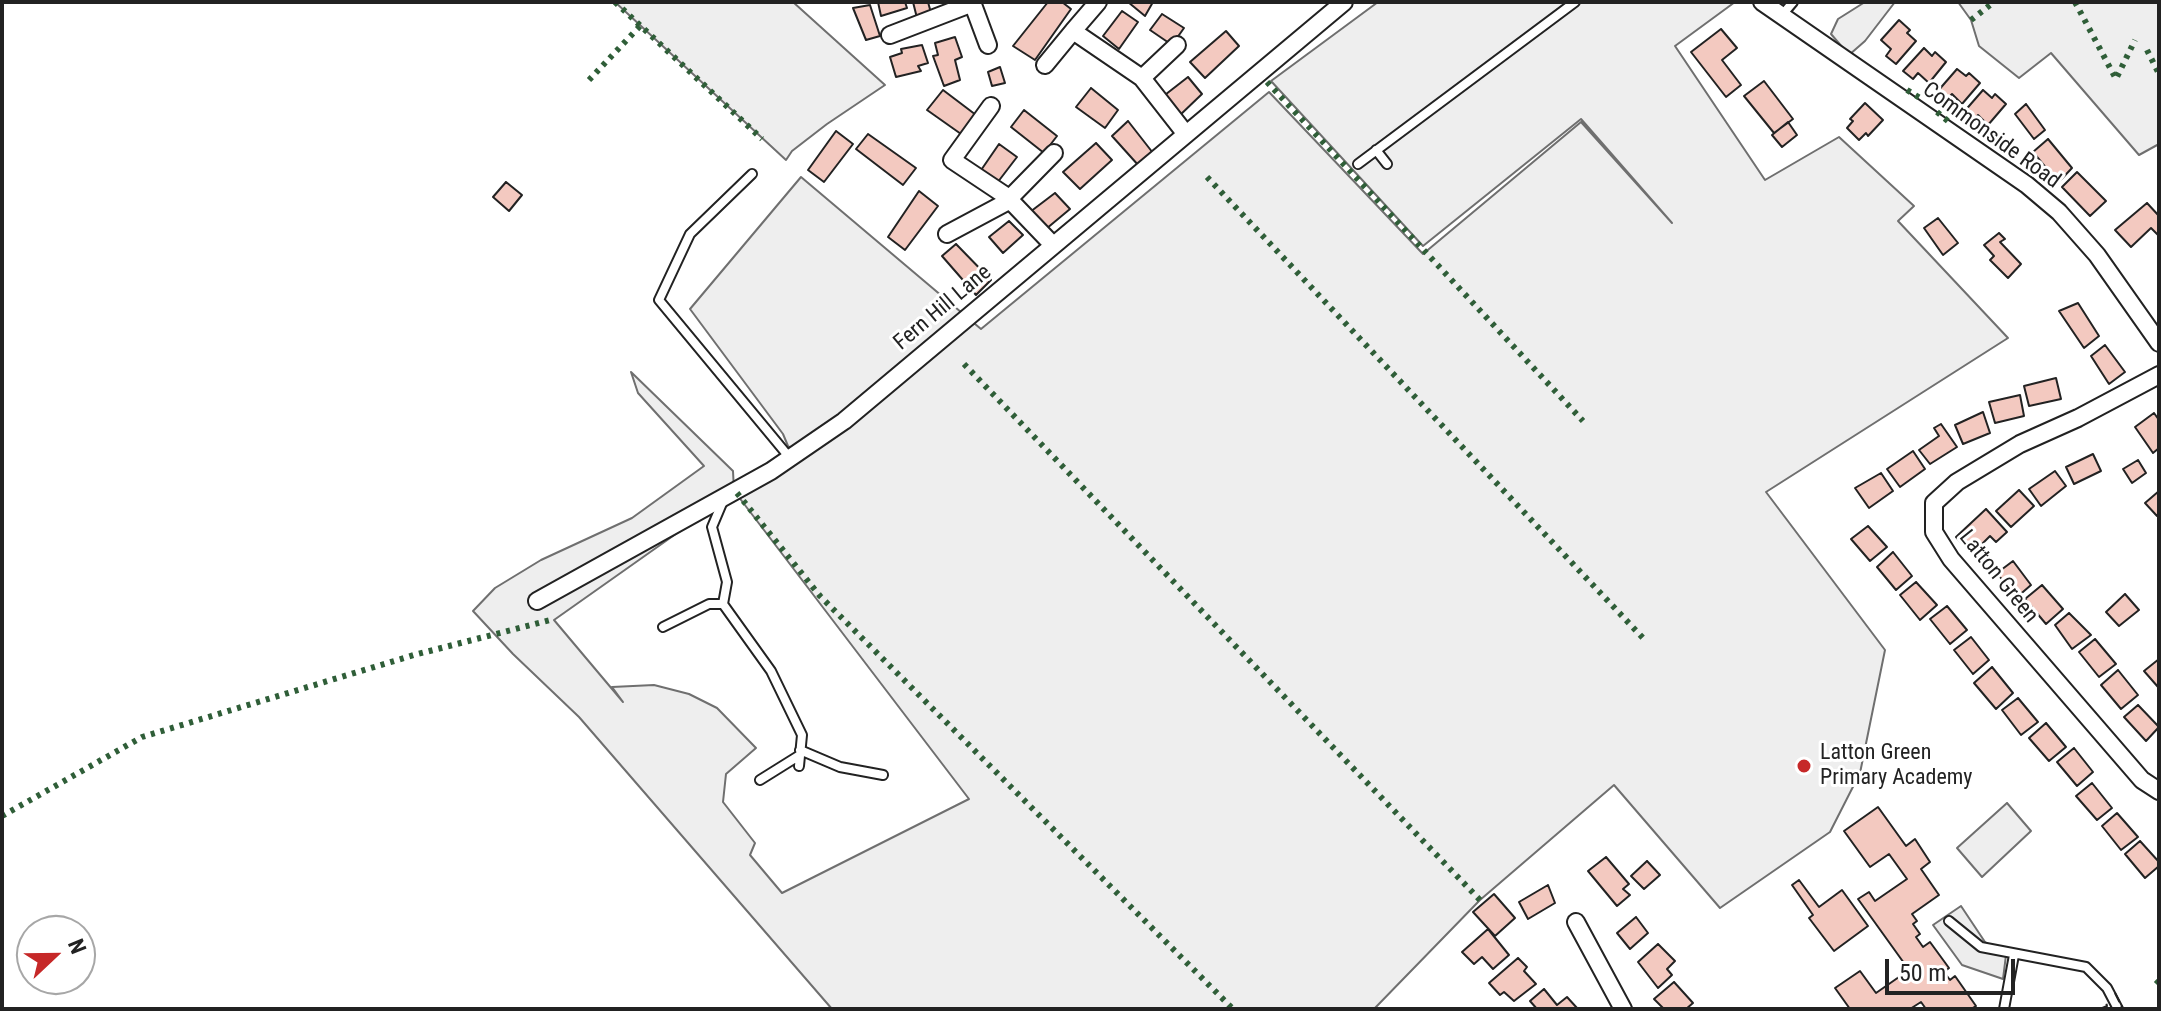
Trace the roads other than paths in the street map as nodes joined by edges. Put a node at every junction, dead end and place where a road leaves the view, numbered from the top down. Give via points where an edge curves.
1 (1098, 2) edge
2 (1344, 2) edge
3 (1575, 2) edge
4 (1762, 2) edge
5 (1793, 2) edge
6 (973, 3) edge
7 (1781, 16) junction
8 (1073, 31) junction
9 (890, 35) dead end
10 (988, 45) dead end
11 (1177, 45) dead end
12 (1045, 65) dead end
13 (1142, 78) junction
14 (991, 106) dead end
15 (1185, 133) junction
16 (1376, 150) junction
17 (1054, 153) dead end
18 (1358, 164) dead end
19 (1387, 164) dead end
20 (752, 174) dead end
21 (1009, 199) junction
22 (947, 234) dead end
23 (1052, 244) junction
24 (2159, 343) edge
25 (2159, 375) edge
26 (790, 458) junction
27 (724, 497) junction
28 (537, 601) dead end
29 (723, 604) junction
30 (663, 627) dead end
31 (800, 753) junction
32 (799, 766) dead end
33 (883, 775) dead end
34 (760, 780) dead end
35 (2159, 791) edge
36 (1949, 921) dead end
37 (1576, 922) dead end
38 (2014, 955) junction
39 (1623, 1009) edge
40 (2004, 1009) edge
41 (2118, 1009) edge

1 - 8 street
2 - 15 street, Fern Hill Lane
3 - 16 lane
4 - 7 street, Commonside Road
5 - 7 lane
6 - 9 street
6 - 10 street
7 - 24 street, Commonside Road via 2059,212 2097,255
8 - 12 street
8 - 13 street
11 - 13 street
13 - 15 street
14 - 21 street via 952,160
15 - 23 street, Fern Hill Lane
16 - 18 lane
16 - 19 lane
17 - 21 street
20 - 26 lane via 690,234 659,300
21 - 22 street
21 - 23 street
23 - 26 street, Fern Hill Lane via 844,421
25 - 35 street, Latton Green via 2020,444 1957,482 1934,503 1934,532 1951,559 2142,780
26 - 27 street, Fern Hill Lane
27 - 28 street, Fern Hill Lane
27 - 29 lane via 712,527 727,582
29 - 30 lane via 709,604
29 - 31 lane via 771,671 802,735
31 - 32 lane
31 - 33 lane
31 - 34 lane
36 - 38 lane via 1981,947
37 - 39 street
38 - 40 lane
38 - 41 lane via 2086,967

